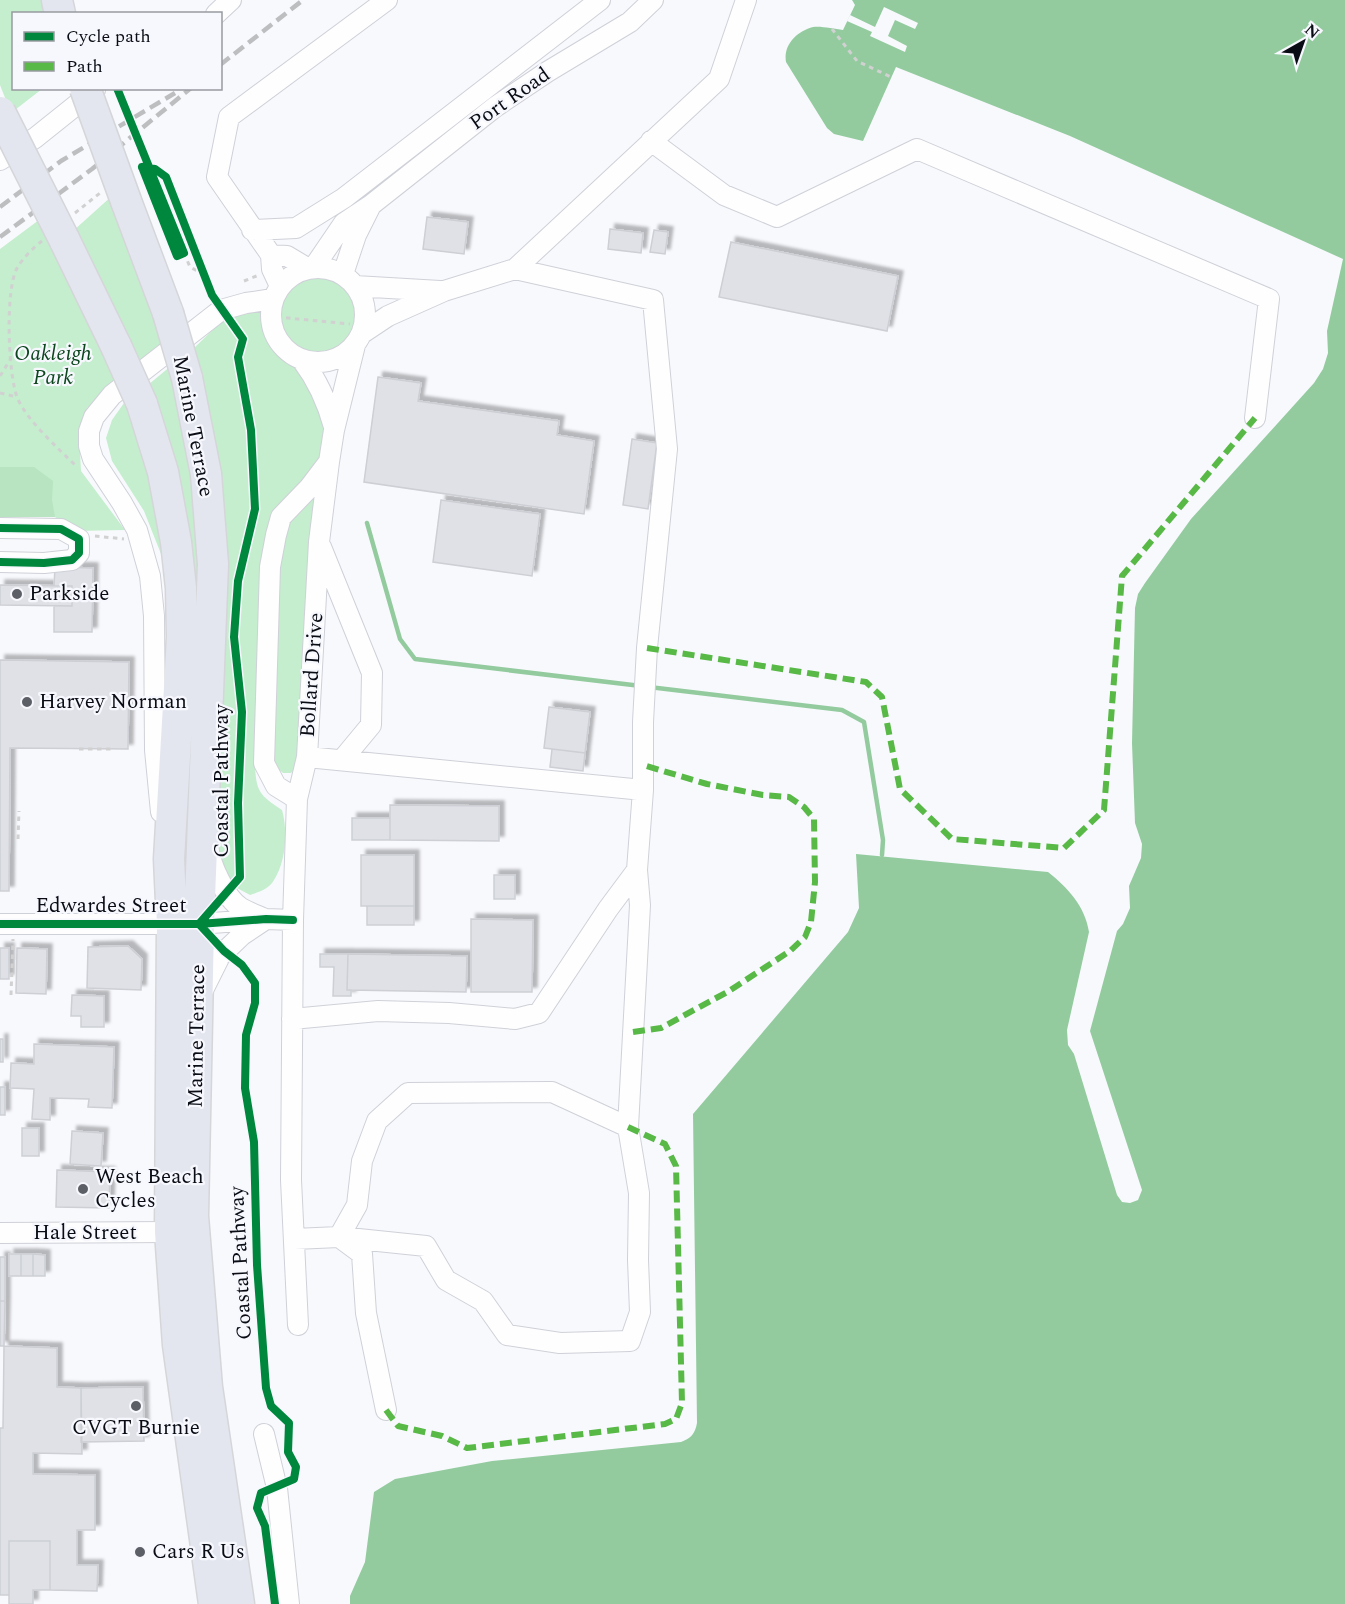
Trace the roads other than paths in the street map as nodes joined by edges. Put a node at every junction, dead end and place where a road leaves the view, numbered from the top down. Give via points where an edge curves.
1 (387, 0) edge
2 (600, 0) edge
3 (653, 0) edge
4 (746, 0) edge
5 (86, 90) edge
6 (95, 90) edge
7 (0, 112) edge
8 (651, 141) junction
9 (0, 160) edge
10 (371, 205) junction
11 (252, 230) junction
12 (271, 255) junction
13 (310, 268) junction
14 (515, 269) junction
15 (349, 280) junction
16 (444, 291) junction
17 (276, 301) junction
18 (356, 334) junction
19 (302, 360) junction
20 (1256, 418) dead end
21 (334, 430) junction
22 (329, 462) junction
23 (0, 528) edge
24 (319, 542) junction
25 (0, 562) edge
26 (306, 757) junction
27 (342, 760) junction
28 (643, 790) junction
29 (297, 800) junction
30 (203, 816) junction
31 (169, 859) junction
32 (637, 870) junction
33 (266, 919) junction
34 (293, 920) junction
35 (6, 924) edge
36 (185, 924) junction
37 (197, 1002) junction
38 (292, 1019) junction
39 (628, 1127) junction
40 (170, 1232) junction
41 (0, 1233) edge
42 (339, 1237) junction
43 (294, 1239) junction
44 (298, 1325) dead end
45 (386, 1410) dead end
46 (264, 1434) dead end
47 (214, 1604) edge
48 (239, 1604) edge
49 (289, 1604) edge

1 - 11 street via 229,117 217,177
2 - 11 street via 344,198 296,228
3 - 10 street, Port Road via 630,22 495,107
4 - 8 street via 719,79
5 - 30 highway, Marine Terrace, bridge via 116,195 168,313 187,378 206,474 213,564
6 - 9 street
7 - 31 highway, Marine Terrace, bridge via 116,346 142,405 163,472 176,542 182,637
8 - 14 street
8 - 20 street via 724,195 777,217 916,149 1269,299
10 - 13 street, Port Road via 344,223
10 - 15 street, Port Road via 356,235
11 - 12 street
12 - 13 street via 287,256
12 - 17 street, Bollard Drive
13 - 15 street via 329,268
13 - 17 street via 292,275
14 - 16 street
14 - 28 street via 653,300 667,449 647,665
15 - 16 street
15 - 18 street, Bollard Drive via 362,296 365,308 365,321
16 - 18 street
17 - 19 street, Bollard Drive via 270,313 278,342
17 - 31 street via 221,310 112,395 98,411 88,439 93,459 141,541 150,576 155,750
18 - 19 street via 345,354 333,360
18 - 21 street, Bollard Drive
19 - 21 street, Bollard Drive via 327,400
21 - 22 street, Bollard Drive
22 - 24 street, Bollard Drive
22 - 29 street via 282,517 270,567 264,763 276,786
23 - 25 street via 61,529 79,539 79,553 72,560
24 - 26 street, Bollard Drive
24 - 27 street via 372,674 371,725
26 - 27 street
26 - 29 street, Bollard Drive
27 - 28 street
28 - 32 street
29 - 34 street, Bollard Drive
30 - 33 street via 209,853 225,892 240,908
30 - 36 highway, Marine Terrace
31 - 36 highway, Marine Terrace
32 - 38 street via 539,1013 515,1019 378,1011
32 - 39 street via 640,905
33 - 34 street, Edwardes Street
33 - 36 street, Edwardes Street
33 - 37 street via 219,956
34 - 38 street, Bollard Drive
35 - 36 street, Edwardes Street
36 - 37 highway, Marine Terrace
36 - 40 highway, Marine Terrace
37 - 48 highway, Marine Terrace via 193,1216 207,1387
38 - 43 street, Bollard Drive
39 - 42 street via 552,1092 408,1093 377,1121 362,1161 357,1205
39 - 42 street via 639,1193 640,1312 630,1341 560,1343 507,1335 483,1301 446,1280 426,1246
40 - 41 street, Hale Street
40 - 47 highway, Marine Terrace via 178,1345
42 - 43 street
42 - 45 street via 362,1254 366,1313
43 - 44 street, Bollard Drive
46 - 49 street via 277,1488

